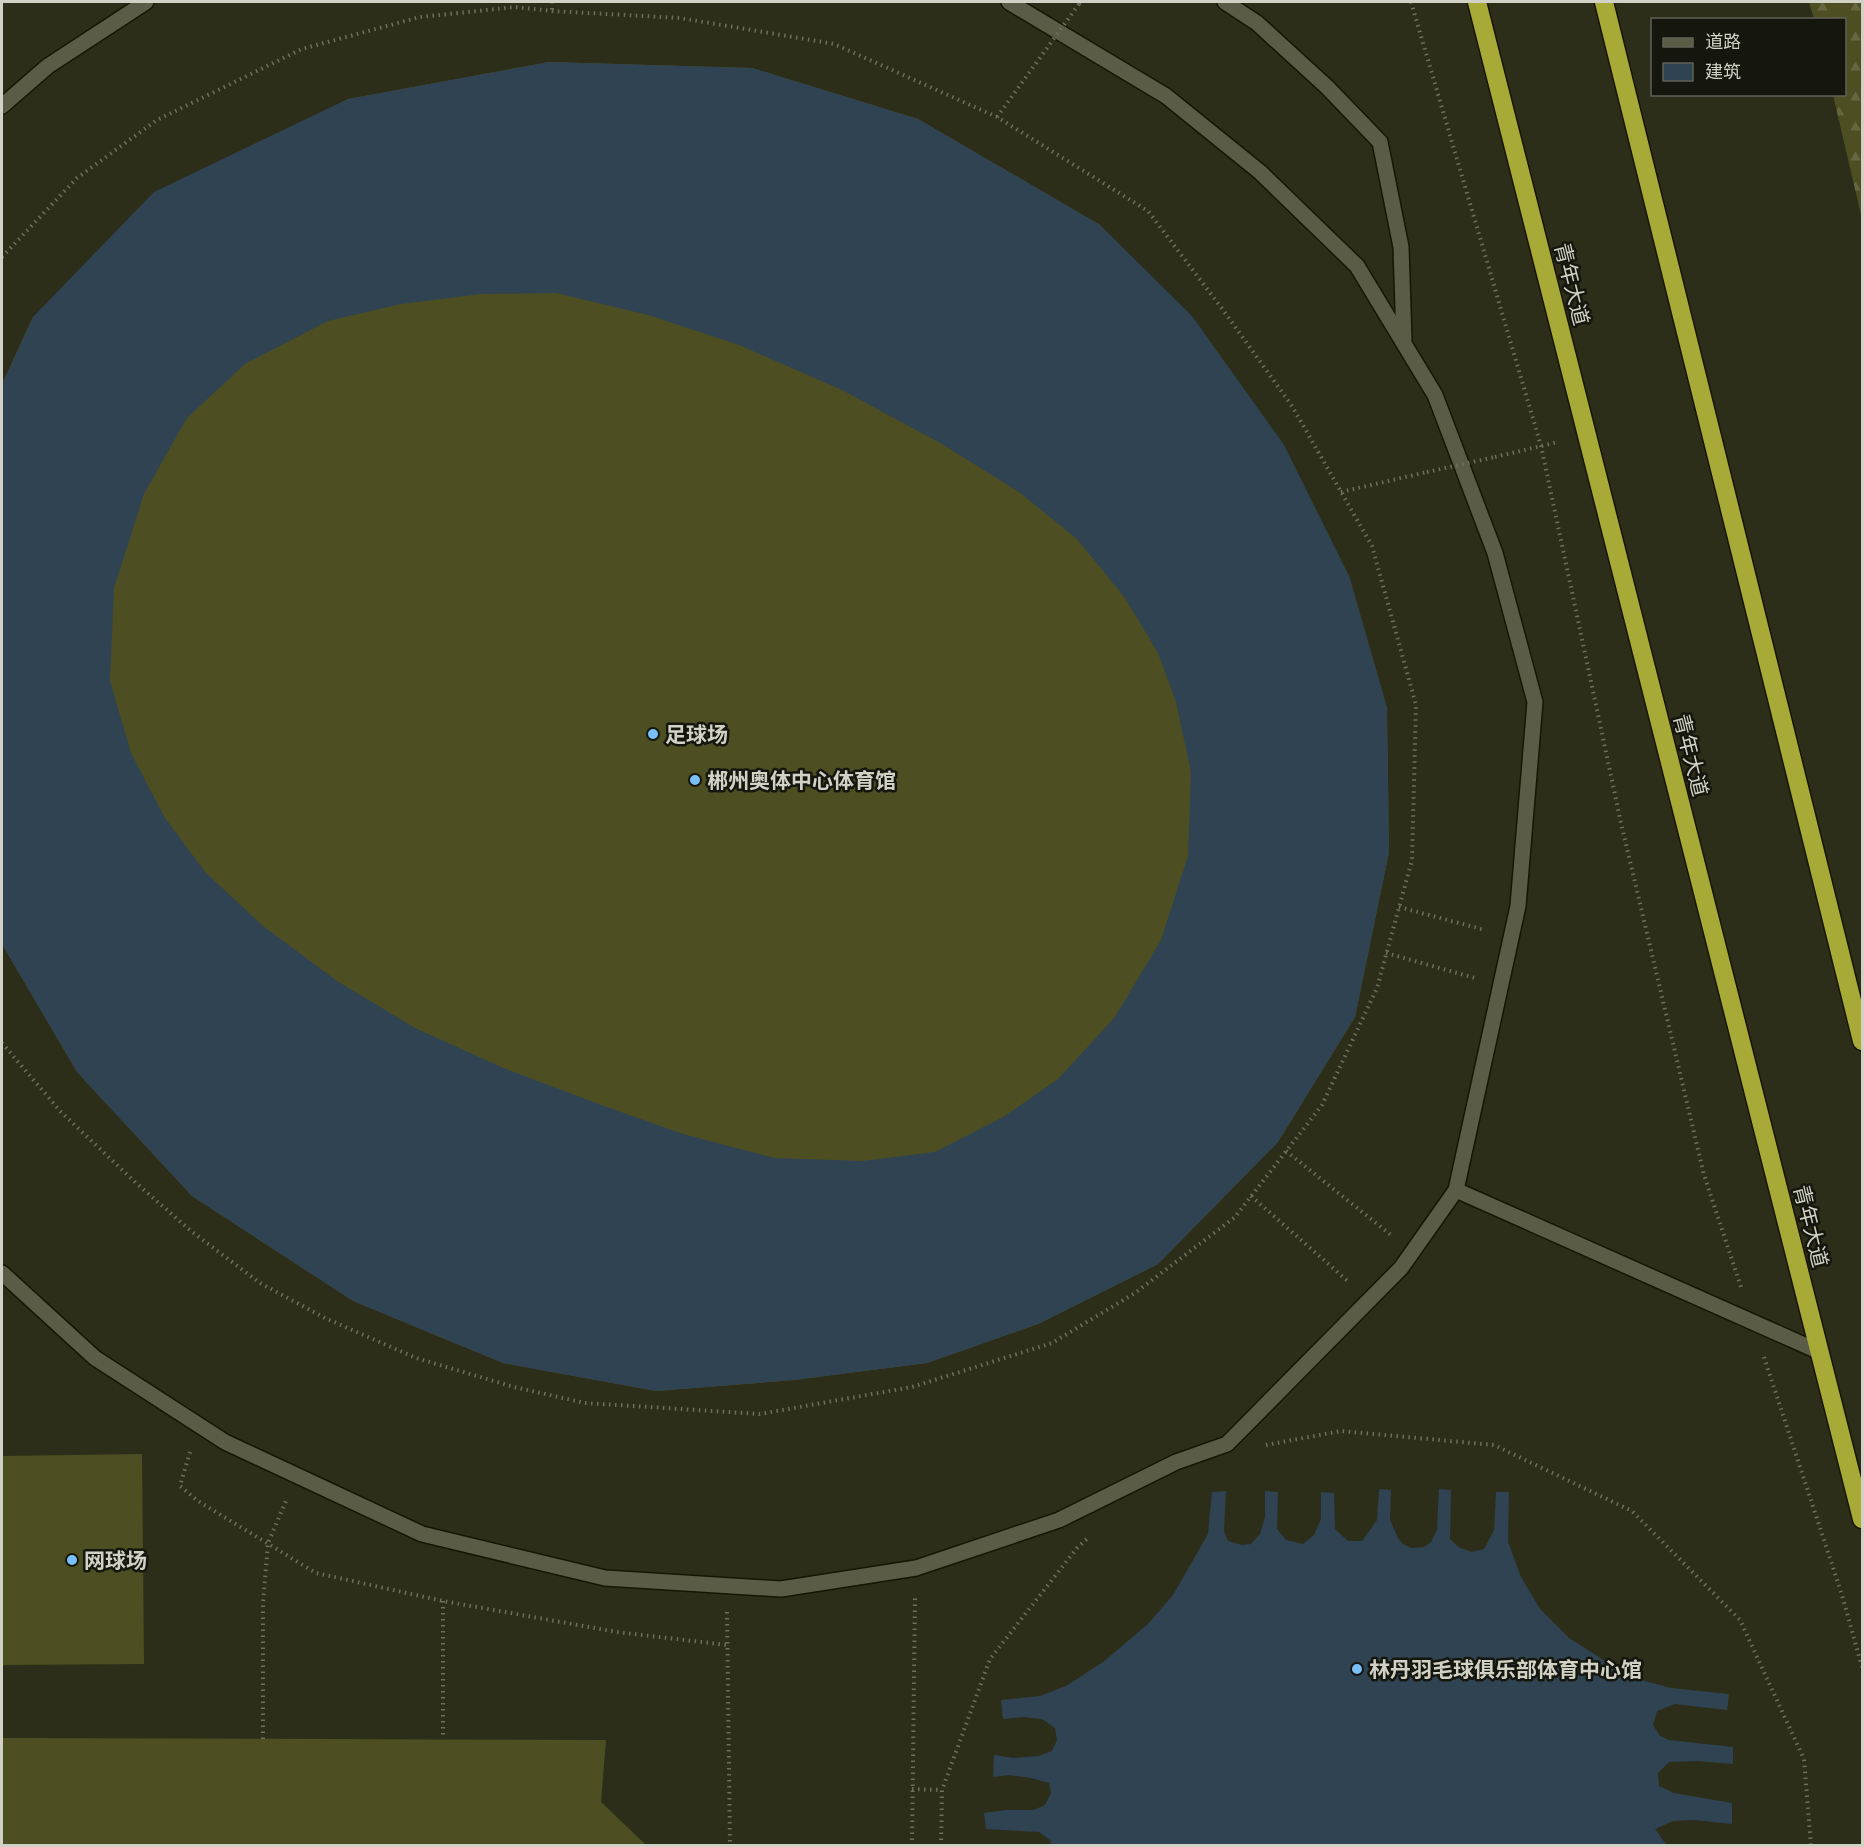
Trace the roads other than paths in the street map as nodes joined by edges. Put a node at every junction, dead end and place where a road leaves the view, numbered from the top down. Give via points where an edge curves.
1 (146, 2) edge
2 (1009, 2) edge
3 (1225, 2) edge
4 (1478, 2) edge
5 (1604, 2) edge
6 (2, 106) edge
7 (1404, 343) junction
8 (1863, 1041) edge
9 (1456, 1190) junction
10 (2, 1273) edge
11 (1820, 1352) junction
12 (1863, 1519) edge

1 - 6 street via 48,66
2 - 7 street via 1166,96 1260,172 1358,266
3 - 7 street via 1266,31 1380,142 1401,247
4 - 11 highway, 青年大道
5 - 8 highway
7 - 9 street via 1435,395 1495,553 1535,702 1518,906
9 - 10 street via 1401,1268 1227,1444 1176,1462 1059,1520 916,1568 781,1589 605,1578 422,1534 225,1442 95,1358
9 - 11 street
11 - 12 highway, 青年大道

